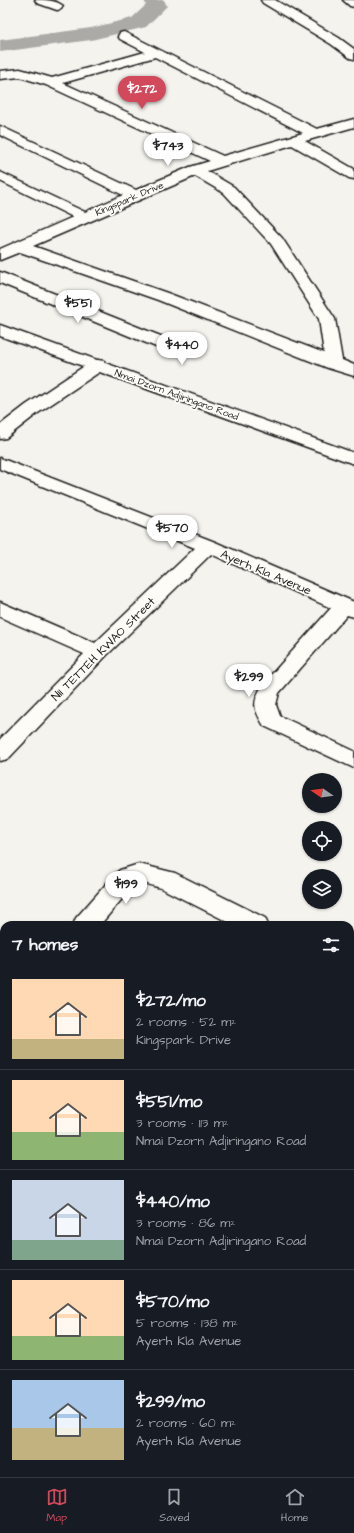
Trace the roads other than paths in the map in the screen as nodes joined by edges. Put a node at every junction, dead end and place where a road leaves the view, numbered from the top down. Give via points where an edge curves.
1 (41, 0) edge
2 (267, 0) edge
3 (349, 0) edge
4 (354, 3) edge
5 (57, 6) dead end
6 (124, 36) dead end
7 (155, 53) junction
8 (354, 56) edge
9 (0, 75) edge
10 (51, 82) junction
11 (354, 123) edge
12 (0, 130) edge
13 (315, 134) junction
14 (295, 141) junction
15 (222, 161) junction
16 (195, 170) junction
17 (354, 175) edge
18 (0, 176) edge
19 (134, 195) junction
20 (85, 217) junction
21 (19, 246) junction
22 (0, 255) edge
23 (0, 277) edge
24 (0, 317) edge
25 (0, 330) edge
26 (167, 345) dead end
27 (334, 364) junction
28 (98, 365) junction
29 (354, 371) edge
30 (0, 434) edge
31 (354, 444) edge
32 (354, 459) edge
33 (0, 463) edge
34 (208, 546) junction
35 (349, 607) edge
36 (0, 609) edge
37 (98, 652) junction
38 (0, 753) edge
39 (354, 760) edge
40 (88, 921) edge
41 (248, 921) edge

1 - 5 street
2 - 8 street via 335,41
3 - 4 street
6 - 7 street
7 - 10 street
7 - 13 street
9 - 10 street via 10,72 23,73
10 - 15 street
11 - 13 street, Kingspark Drive
12 - 19 street
13 - 14 street, Kingspark Drive
14 - 15 street, Kingspark Drive
14 - 17 street
15 - 16 street, Kingspark Drive
16 - 19 street, Kingspark Drive
16 - 27 street via 229,190 277,240 328,319
18 - 20 street
19 - 20 street, Kingspark Drive
20 - 21 street, Kingspark Drive
21 - 22 street, Kingspark Drive
21 - 27 street via 164,298
23 - 26 street
24 - 31 street, Nmai Dzorn Adjiringano Road
25 - 28 street, Nmai Dzorn Adjiringano Road
27 - 29 street
28 - 30 street via 32,409
28 - 32 street, Nmai Dzorn Adjiringano Road
33 - 34 street, Ayerh Kla Avenue
34 - 35 street, Ayerh Kla Avenue
34 - 37 street, NII TETTEH KWAO Street
35 - 39 street via 271,689 265,700 266,710 272,722
36 - 37 street
37 - 38 street, NII TETTEH KWAO Street
40 - 41 street via 124,880 139,873 167,880

